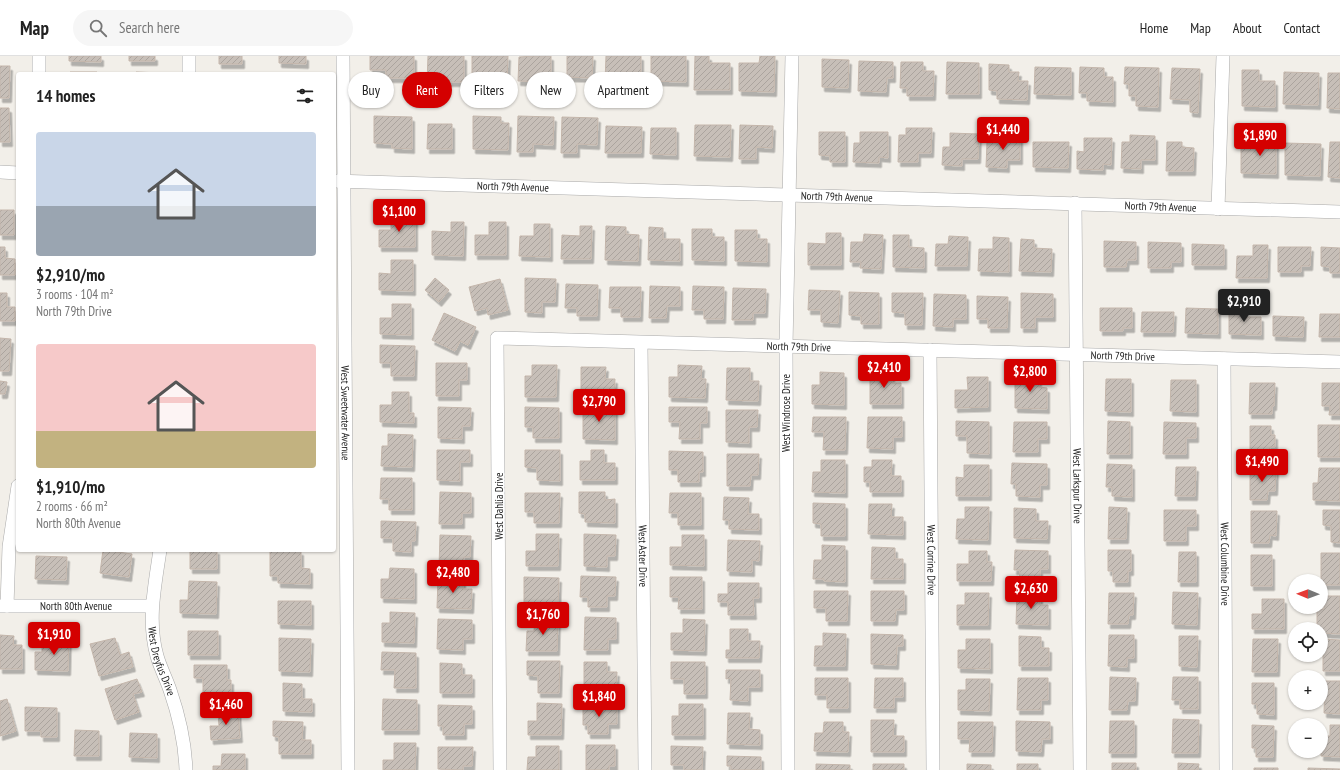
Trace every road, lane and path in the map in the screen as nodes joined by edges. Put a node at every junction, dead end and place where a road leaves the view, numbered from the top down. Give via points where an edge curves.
1 (39, 56) edge
2 (189, 56) edge
3 (343, 56) edge
4 (792, 56) edge
5 (1223, 56) edge
6 (39, 72) edge
7 (189, 72) edge
8 (0, 172) edge
9 (16, 173) edge
10 (339, 181) edge
11 (789, 195) junction
12 (1075, 203) junction
13 (1218, 209) junction
14 (1340, 212) edge
15 (497, 338) joint
16 (641, 343) junction
17 (786, 346) junction
18 (930, 350) junction
19 (1076, 354) junction
20 (1224, 359) junction
21 (1340, 362) edge
22 (16, 500) edge
23 (160, 552) edge
24 (3, 606) edge
25 (152, 606) junction
26 (186, 770) edge
27 (348, 770) edge
28 (500, 770) edge
29 (645, 770) edge
30 (788, 770) edge
31 (933, 770) edge
32 (1080, 770) edge
33 (1226, 770) edge

1 - 6 street
2 - 7 street
3 - 10 street, West Sweetwater Avenue
4 - 11 street, West Windrose Drive
5 - 13 street
8 - 9 street
10 - 11 street, North 79th Avenue
10 - 27 street, West Sweetwater Avenue
11 - 12 street, North 79th Avenue
11 - 17 street, West Windrose Drive
12 - 13 street, North 79th Avenue
12 - 19 street, West Larkspur Drive
13 - 14 street, North 79th Avenue
15 - 16 street, North 79th Drive
15 - 28 street, West Dahlia Drive
16 - 17 street, North 79th Drive
16 - 29 street, West Aster Drive
17 - 18 street, North 79th Drive
17 - 30 street, West Windrose Drive
18 - 19 street, North 79th Drive
18 - 31 street, West Corrine Drive
19 - 20 street, North 79th Drive
19 - 32 street, West Larkspur Drive
20 - 21 street, North 79th Drive
20 - 33 street, West Columbine Drive
22 - 24 street
23 - 25 street, West Dreyfus Drive
24 - 25 street, North 80th Avenue
25 - 26 street, West Dreyfus Drive via 152,630 157,656 182,727

